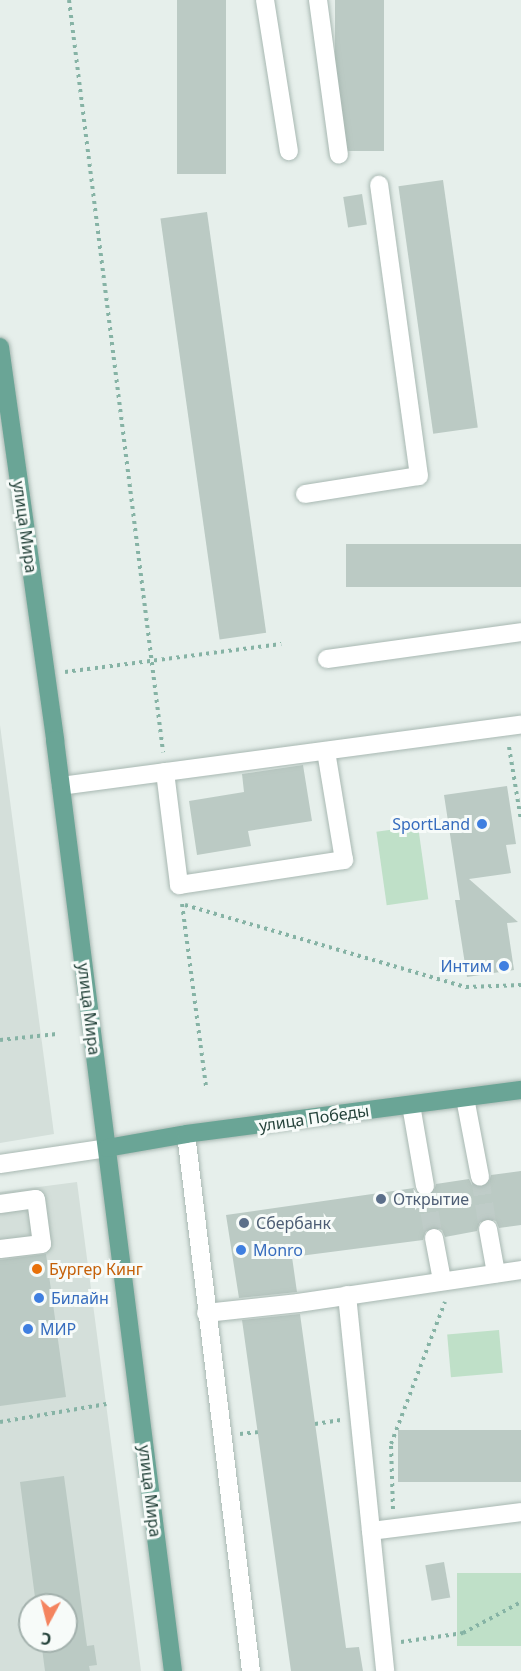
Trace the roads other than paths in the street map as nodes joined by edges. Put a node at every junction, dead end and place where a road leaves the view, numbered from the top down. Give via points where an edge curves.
1 (266, 0) edge
2 (318, 0) edge
3 (289, 151) dead end
4 (339, 154) dead end
5 (380, 185) dead end
6 (0, 347) edge
7 (306, 494) dead end
8 (521, 632) edge
9 (327, 659) dead end
10 (514, 726) edge
11 (326, 751) junction
12 (165, 772) junction
13 (61, 786) junction
14 (521, 1090) edge
15 (465, 1098) junction
16 (411, 1105) junction
17 (186, 1134) junction
18 (107, 1148) junction
19 (0, 1164) edge
20 (480, 1177) tunnel mouth
21 (425, 1186) tunnel mouth
22 (0, 1204) edge
23 (488, 1229) tunnel mouth
24 (434, 1239) tunnel mouth
25 (0, 1249) edge
26 (521, 1270) edge
27 (496, 1273) junction
28 (448, 1280) junction
29 (347, 1295) junction
30 (206, 1313) junction
31 (521, 1512) edge
32 (371, 1531) junction
33 (172, 1671) edge
34 (250, 1671) edge
35 (385, 1671) edge

1 - 3 lane
2 - 4 lane
5 - 7 lane via 419,476
6 - 13 main road, улица Мира
8 - 9 lane
10 - 11 lane
11 - 12 lane
11 - 12 lane via 344,860 179,885
12 - 13 lane
13 - 18 main road, улица Мира
14 - 15 main road, улица Победы
15 - 16 main road, улица Победы
15 - 20 lane
16 - 17 main road, улица Победы
16 - 21 lane
17 - 18 main road, улица Победы
17 - 30 lane
18 - 19 lane
18 - 33 main road, улица Мира
22 - 25 lane via 36,1199 42,1244
23 - 27 lane
24 - 28 lane
26 - 27 lane
27 - 28 lane
28 - 29 lane
29 - 30 lane
29 - 32 lane
30 - 34 lane
31 - 32 lane
32 - 35 lane

